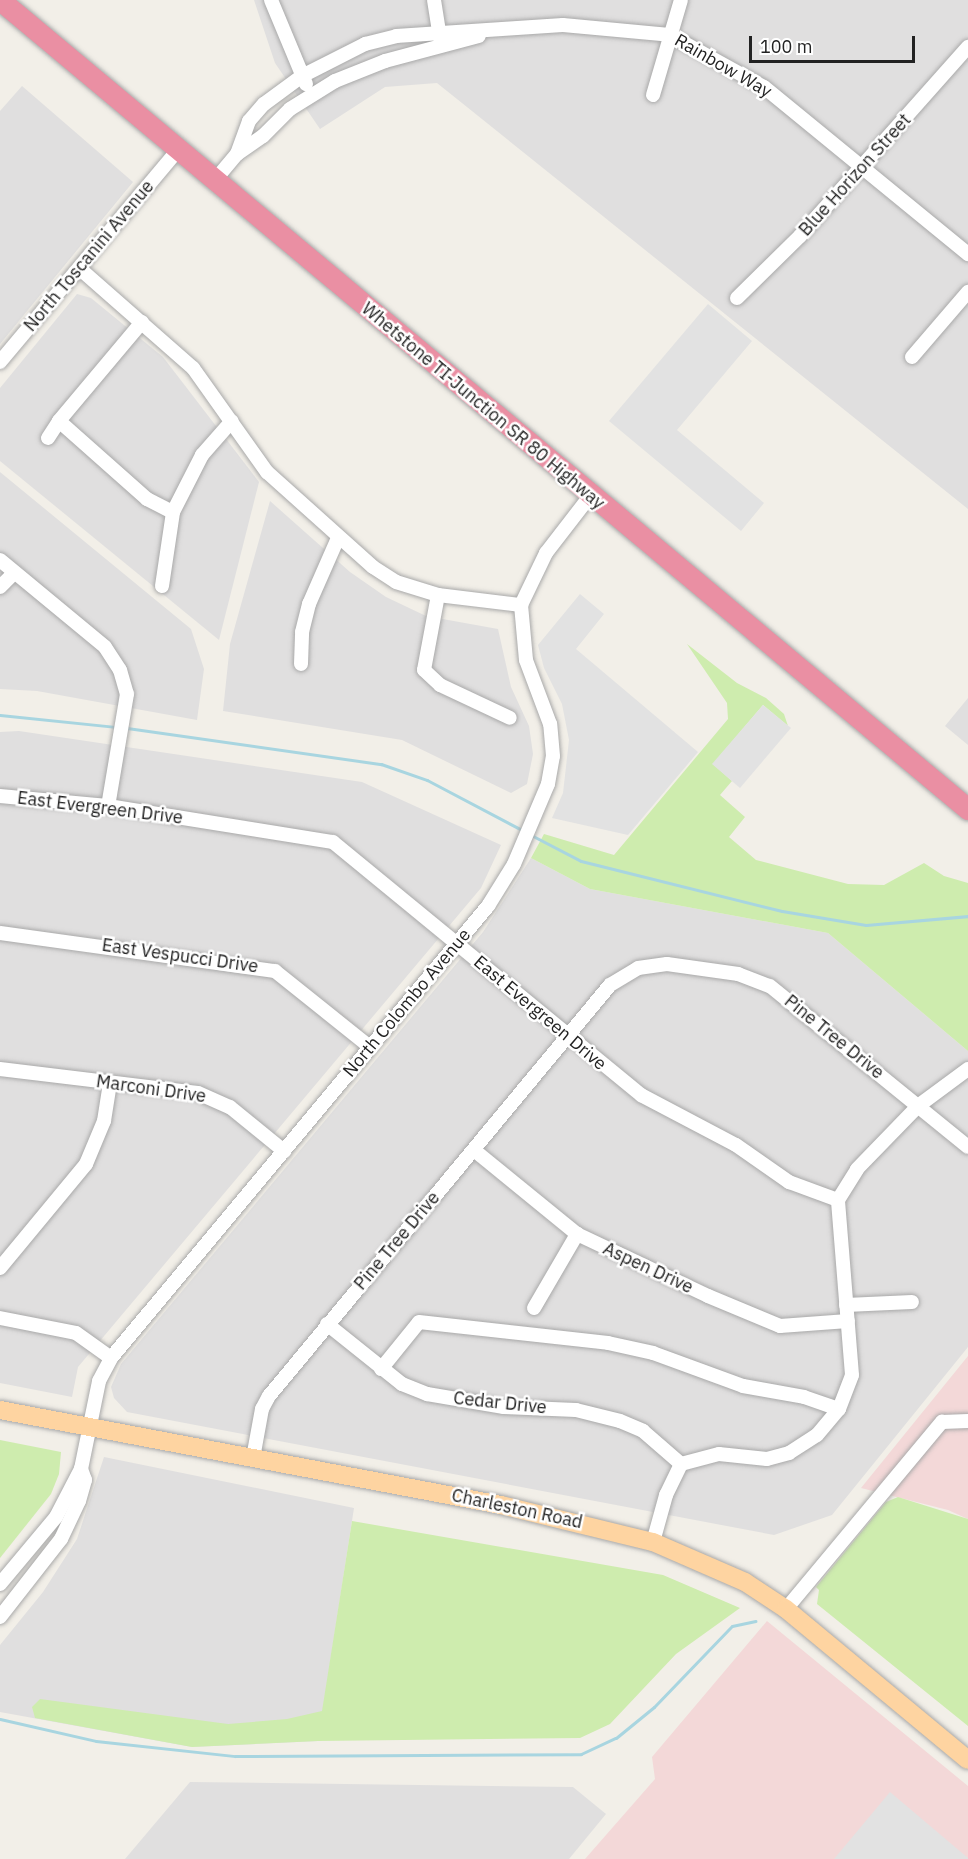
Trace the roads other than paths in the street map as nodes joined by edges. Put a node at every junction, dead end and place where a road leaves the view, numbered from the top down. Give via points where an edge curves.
1 (0, 0) edge
2 (271, 0) edge
3 (434, 0) edge
4 (681, 0) edge
5 (495, 32) junction
6 (439, 33) junction
7 (670, 35) junction
8 (968, 47) edge
9 (442, 48) junction
10 (302, 76) junction
11 (312, 94) junction
12 (653, 95) dead end
13 (178, 150) junction
14 (237, 154) junction
15 (863, 166) junction
16 (215, 180) junction
17 (968, 254) edge
18 (79, 268) junction
19 (968, 292) edge
20 (737, 298) dead end
21 (142, 322) junction
22 (912, 357) dead end
23 (0, 362) edge
24 (59, 421) junction
25 (232, 421) junction
26 (48, 438) dead end
27 (590, 496) junction
28 (173, 512) junction
29 (338, 538) junction
30 (0, 560) edge
31 (14, 573) junction
32 (162, 586) dead end
33 (0, 587) edge
34 (438, 595) junction
35 (521, 605) junction
36 (301, 664) dead end
37 (510, 718) dead end
38 (0, 796) edge
39 (108, 806) junction
40 (968, 809) edge
41 (0, 933) edge
42 (457, 944) junction
43 (567, 1036) junction
44 (370, 1047) junction
45 (0, 1069) edge
46 (968, 1069) edge
47 (110, 1083) junction
48 (918, 1106) junction
49 (968, 1147) edge
50 (474, 1150) junction
51 (284, 1151) junction
52 (838, 1200) junction
53 (577, 1234) junction
54 (0, 1268) edge
55 (912, 1302) dead end
56 (846, 1305) junction
57 (534, 1308) dead end
58 (0, 1318) edge
59 (848, 1321) junction
60 (327, 1324) junction
61 (111, 1358) junction
62 (381, 1369) junction
63 (839, 1409) junction
64 (0, 1410) edge
65 (968, 1421) edge
66 (90, 1427) junction
67 (253, 1458) junction
68 (681, 1464) junction
69 (81, 1469) junction
70 (652, 1542) junction
71 (0, 1584) edge
72 (786, 1609) junction
73 (0, 1617) edge
74 (968, 1760) edge

1 - 13 highway, Whetstone TI-Junction SR 80 Highway
2 - 10 street
3 - 6 street
4 - 7 street
5 - 6 street, Rainbow Way
5 - 7 street, Rainbow Way via 563,25
5 - 9 street, Rainbow Way
6 - 9 street
6 - 10 street, Rainbow Way via 396,36 365,44
7 - 12 street
7 - 15 street, Rainbow Way via 764,87
8 - 15 street, Blue Horizon Street
9 - 11 street, Rainbow Way via 358,70
10 - 11 street
10 - 14 street, Rainbow Way via 264,104 249,121
11 - 14 street, Rainbow Way
13 - 16 highway, Whetstone TI-Junction SR 80 Highway
13 - 18 street, North Toscanini Avenue
14 - 16 street, Rainbow Way
15 - 17 street, Rainbow Way
15 - 20 street, Blue Horizon Street via 801,236
16 - 27 highway, Whetstone TI-Junction SR 80 Highway
18 - 21 street
18 - 23 street, North Toscanini Avenue
19 - 22 street
21 - 24 street
21 - 25 street via 193,368
24 - 26 street
24 - 28 street via 147,499
25 - 28 street via 202,454
25 - 29 street via 267,472
27 - 35 street via 546,553
27 - 40 highway, Whetstone TI-Junction SR 80 Highway
28 - 32 street
29 - 34 street via 396,582
29 - 36 street via 309,604 302,632
30 - 31 street
31 - 33 street
31 - 39 street via 105,646 120,670 127,694
34 - 35 street
34 - 37 street via 424,670 440,685
35 - 42 street, North Colombo Avenue via 526,660 550,724 554,756 548,784 514,864 488,906
38 - 39 street, East Evergreen Drive
39 - 42 street, East Evergreen Drive via 333,842
41 - 44 street, East Vespucci Drive via 275,971
42 - 43 street, East Evergreen Drive
42 - 44 street, North Colombo Avenue
43 - 48 street, Pine Tree Drive via 610,985 638,968 677,966 738,974 770,986
43 - 50 street, Pine Tree Drive
43 - 52 street, East Evergreen Drive via 641,1095 736,1146 789,1182
44 - 51 street, North Colombo Avenue
45 - 47 street, Marconi Drive
46 - 48 street
47 - 51 street, Marconi Drive via 198,1093 216,1099
47 - 54 street via 98,1140 86,1164
48 - 49 street, Pine Tree Drive
48 - 52 street via 857,1169
50 - 53 street, Aspen Drive
50 - 60 street, Pine Tree Drive
51 - 61 street, North Colombo Avenue
52 - 56 street
53 - 57 street
53 - 59 street, Aspen Drive via 780,1326
55 - 56 street
56 - 59 street
58 - 61 street via 76,1333
59 - 63 street via 852,1375
60 - 62 street, Cedar Drive
60 - 67 street, Pine Tree Drive via 265,1403
61 - 66 street, North Colombo Avenue via 99,1381
62 - 63 street via 419,1322 608,1343 653,1353 742,1386 804,1397
62 - 68 street, Cedar Drive via 402,1384 427,1394 504,1407 576,1410 620,1421 643,1431
63 - 68 street via 817,1435 789,1453 767,1459 719,1454
64 - 66 main road, Charleston Road
65 - 72 street via 942,1422
66 - 67 main road, Charleston Road
66 - 69 street, North Colombo Avenue
67 - 70 main road, Charleston Road via 523,1510
68 - 70 street via 666,1495
69 - 71 street, North Colombo Avenue via 56,1517
69 - 73 street, North Colombo Avenue via 85,1479 79,1501 61,1539
70 - 72 main road, Charleston Road via 745,1582
72 - 74 main road, Charleston Road

